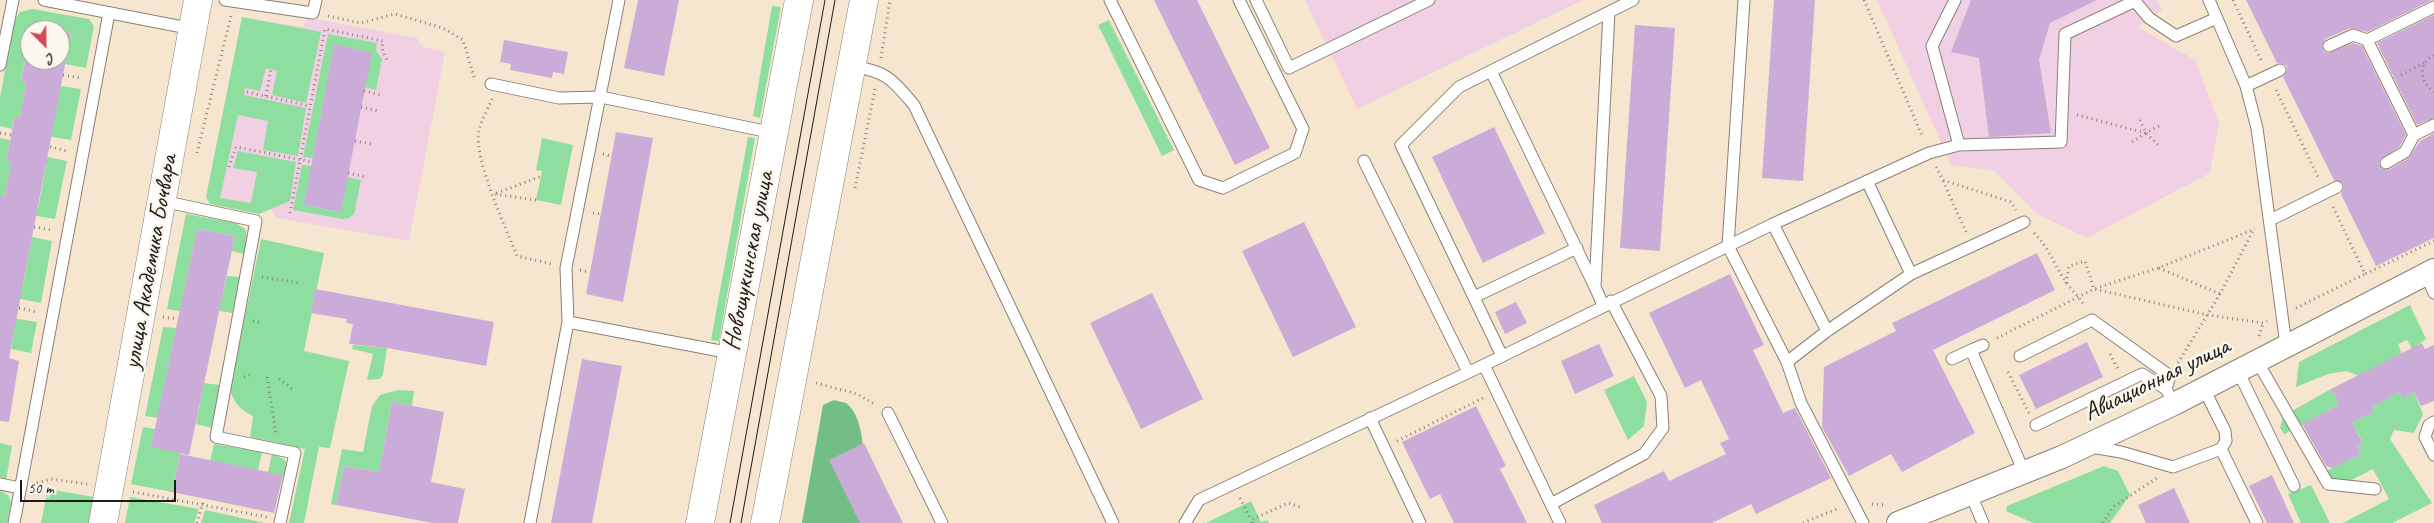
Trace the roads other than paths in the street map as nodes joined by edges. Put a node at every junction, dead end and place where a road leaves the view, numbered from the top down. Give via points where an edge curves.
1 (12, 0) edge
2 (44, 0) edge
3 (198, 0) edge
4 (225, 0) edge
5 (316, 0) edge
6 (619, 0) edge
7 (799, 0) edge
8 (864, 0) edge
9 (1110, 0) edge
10 (1239, 0) edge
11 (1256, 0) edge
12 (1429, 0) edge
13 (1633, 0) edge
14 (1744, 0) edge
15 (1955, 0) edge
16 (2135, 0) edge
17 (2209, 0) edge
18 (2434, 7) edge
19 (1609, 12) junction
20 (109, 13) junction
21 (2217, 18) junction
22 (193, 29) junction
23 (2367, 40) junction
24 (2329, 46) dead end
25 (0, 64) edge
26 (850, 66) junction
27 (2280, 70) dead end
28 (1491, 71) junction
29 (494, 85) road end
30 (2246, 86) junction
31 (600, 97) junction
32 (2434, 125) edge
33 (774, 133) junction
34 (2414, 135) junction
35 (1958, 145) junction
36 (1364, 160) dead end
37 (2386, 163) dead end
38 (1867, 181) junction
39 (2337, 187) dead end
40 (162, 200) junction
41 (2270, 220) junction
42 (2024, 222) dead end
43 (1772, 224) junction
44 (1728, 246) junction
45 (1577, 248) junction
46 (1911, 274) junction
47 (2431, 279) edge
48 (1595, 287) junction
49 (1474, 296) junction
50 (1607, 303) junction
51 (568, 322) junction
52 (1826, 331) junction
53 (1983, 345) road end
54 (2286, 345) junction
55 (1971, 350) junction
56 (731, 352) junction
57 (1502, 356) junction
58 (2020, 356) dead end
59 (1952, 359) dead end
60 (1787, 362) junction
61 (1484, 365) junction
62 (2248, 366) junction
63 (1468, 372) junction
64 (2204, 390) junction
65 (2170, 397) junction
66 (888, 413) road end
67 (1370, 418) junction
68 (2434, 422) edge
69 (2040, 424) road end
70 (2085, 446) junction
71 (2221, 449) junction
72 (2434, 455) edge
73 (2024, 472) junction
74 (0, 484) edge
75 (2294, 486) dead end
76 (20, 488) junction
77 (2375, 489) dead end
78 (1971, 495) junction
79 (1551, 504) junction
80 (281, 522) edge
81 (14, 523) edge
82 (103, 523) edge
83 (530, 523) edge
84 (700, 523) edge
85 (765, 523) edge
86 (942, 523) edge
87 (1113, 523) edge
88 (1185, 523) edge
89 (1420, 523) edge
90 (1560, 523) edge
91 (1862, 523) edge
92 (1898, 523) edge
93 (1983, 523) edge
94 (2257, 523) edge

1 - 25 lane
2 - 20 lane
3 - 22 main road, улица Академика Бочвара
4 - 5 lane via 313,13
6 - 31 lane
7 - 33 main road, Новощукинская улица
8 - 26 main road
9 - 10 lane via 1199,180 1223,188 1295,152 1302,129
11 - 12 lane via 1290,68
13 - 19 lane
14 - 44 lane
15 - 35 lane via 1932,46
16 - 21 lane via 2149,18 2176,36
16 - 35 lane via 2065,34 2061,142
17 - 21 lane
18 - 23 lane
19 - 28 lane
19 - 48 lane
20 - 22 lane
20 - 76 lane
21 - 30 lane
22 - 40 main road, улица Академика Бочвара
23 - 24 lane via 2354,35
23 - 34 lane
26 - 85 main road
26 - 87 lane via 878,71 897,85 914,105
27 - 30 lane
28 - 45 lane
28 - 49 lane via 1459,87 1400,145
29 - 31 lane via 559,98
30 - 41 lane via 2260,141
31 - 33 lane
31 - 51 lane via 566,268
32 - 34 lane
33 - 56 main road, Новощукинская улица
34 - 37 lane via 2405,152
35 - 38 lane via 1929,153
36 - 63 lane
38 - 43 lane
38 - 46 lane
39 - 41 lane
40 - 80 lane via 256,221 216,437 295,453
40 - 82 main road, улица Академика Бочвара
41 - 54 lane
42 - 46 lane
43 - 44 lane
43 - 52 lane
44 - 50 lane
44 - 60 lane
45 - 48 lane
45 - 49 lane
46 - 52 lane
47 - 54 street, Авиационная улица
48 - 50 lane
49 - 57 lane
50 - 57 lane
50 - 79 lane via 1661,396 1663,428 1644,454
51 - 56 lane
51 - 83 lane
52 - 60 lane
53 - 55 lane
54 - 62 street, Авиационная улица
55 - 59 lane
55 - 73 lane
56 - 84 main road, Новощукинская улица
57 - 61 lane
58 - 65 lane via 2092,320 2170,376
60 - 91 lane via 1801,402
61 - 63 lane
61 - 79 lane
62 - 64 street, Авиационная улица
62 - 75 lane
62 - 77 lane via 2328,484
63 - 67 lane
64 - 65 street, Авиационная улица
64 - 71 lane via 2225,431 2226,441
65 - 69 lane via 2142,374
65 - 70 street, Авиационная улица
66 - 86 lane
67 - 88 lane via 1199,500
67 - 89 lane
68 - 72 lane via 2429,425 2425,437
70 - 71 lane via 2121,452 2173,467
70 - 73 street, Авиационная улица
71 - 94 lane
73 - 78 street, Авиационная улица
74 - 76 lane
76 - 81 lane
78 - 92 street, Авиационная улица
78 - 93 lane
79 - 90 lane

